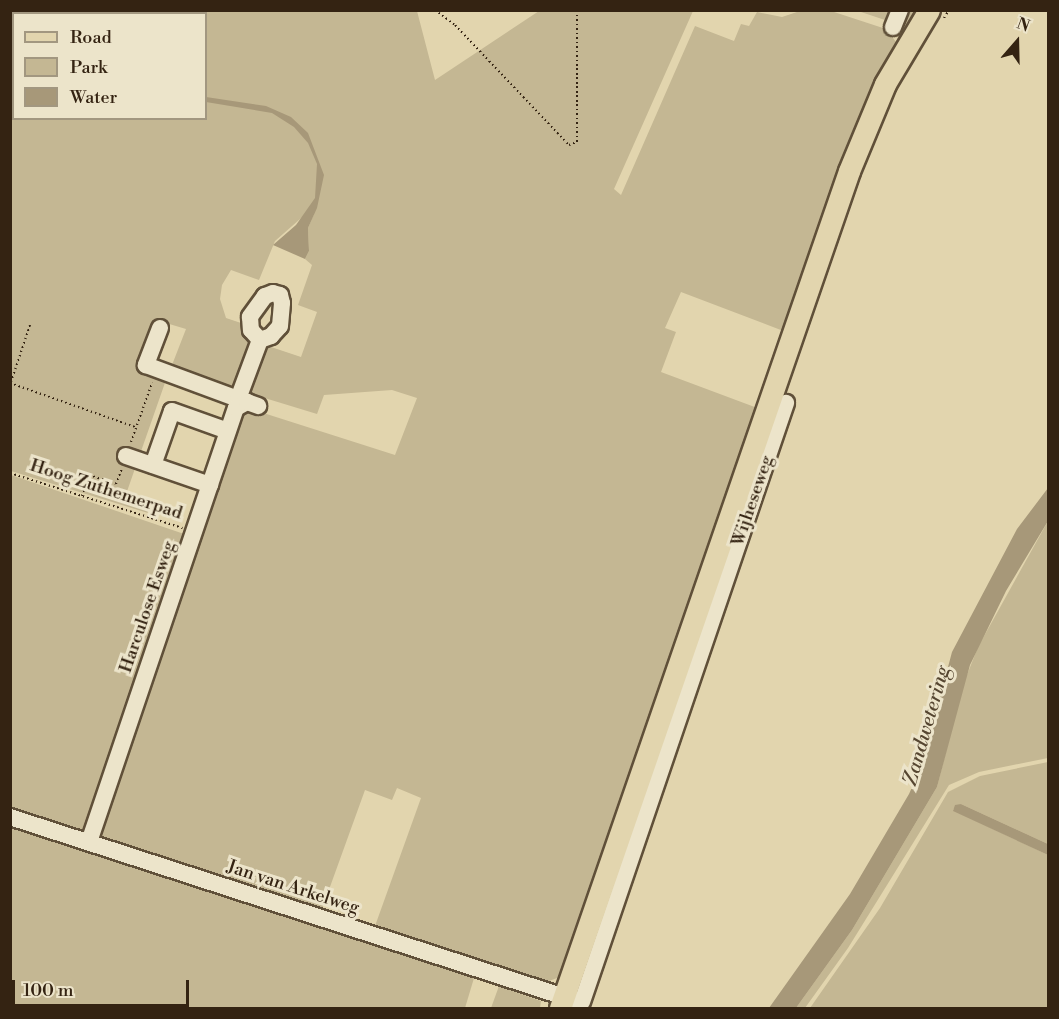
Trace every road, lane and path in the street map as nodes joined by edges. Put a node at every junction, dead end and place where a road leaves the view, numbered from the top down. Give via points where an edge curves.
1 (435, 10) edge
2 (577, 10) edge
3 (900, 10) edge
4 (949, 10) edge
5 (933, 18) edge
6 (893, 27) dead end
7 (31, 322) dead end
8 (160, 328) dead end
9 (260, 340) dead end
10 (10, 383) edge
11 (239, 401) junction
12 (786, 403) dead end
13 (258, 406) dead end
14 (136, 427) dead end
15 (228, 431) junction
16 (126, 456) dead end
17 (153, 465) junction
18 (10, 473) edge
19 (210, 485) junction
20 (194, 532) junction
21 (10, 817) edge
22 (89, 842) junction
23 (573, 1004) edge

1 - 2 path via 569,145 577,142
3 - 6 street
4 - 5 path
5 - 23 main road, Wijheseweg via 885,84 849,171
7 - 10 path
8 - 11 street via 146,365
9 - 11 street, Harculose Esweg
10 - 14 path
11 - 13 street
11 - 15 street, Harculose Esweg
12 - 23 street, Wijheseweg
15 - 17 street via 172,411
15 - 19 street, Harculose Esweg
16 - 17 street
17 - 19 street
18 - 20 path, Hoog Zuthemerpad
19 - 20 street, Harculose Esweg
20 - 22 street, Harculose Esweg
21 - 22 street, Jan van Arkelweg
22 - 23 street, Jan van Arkelweg

